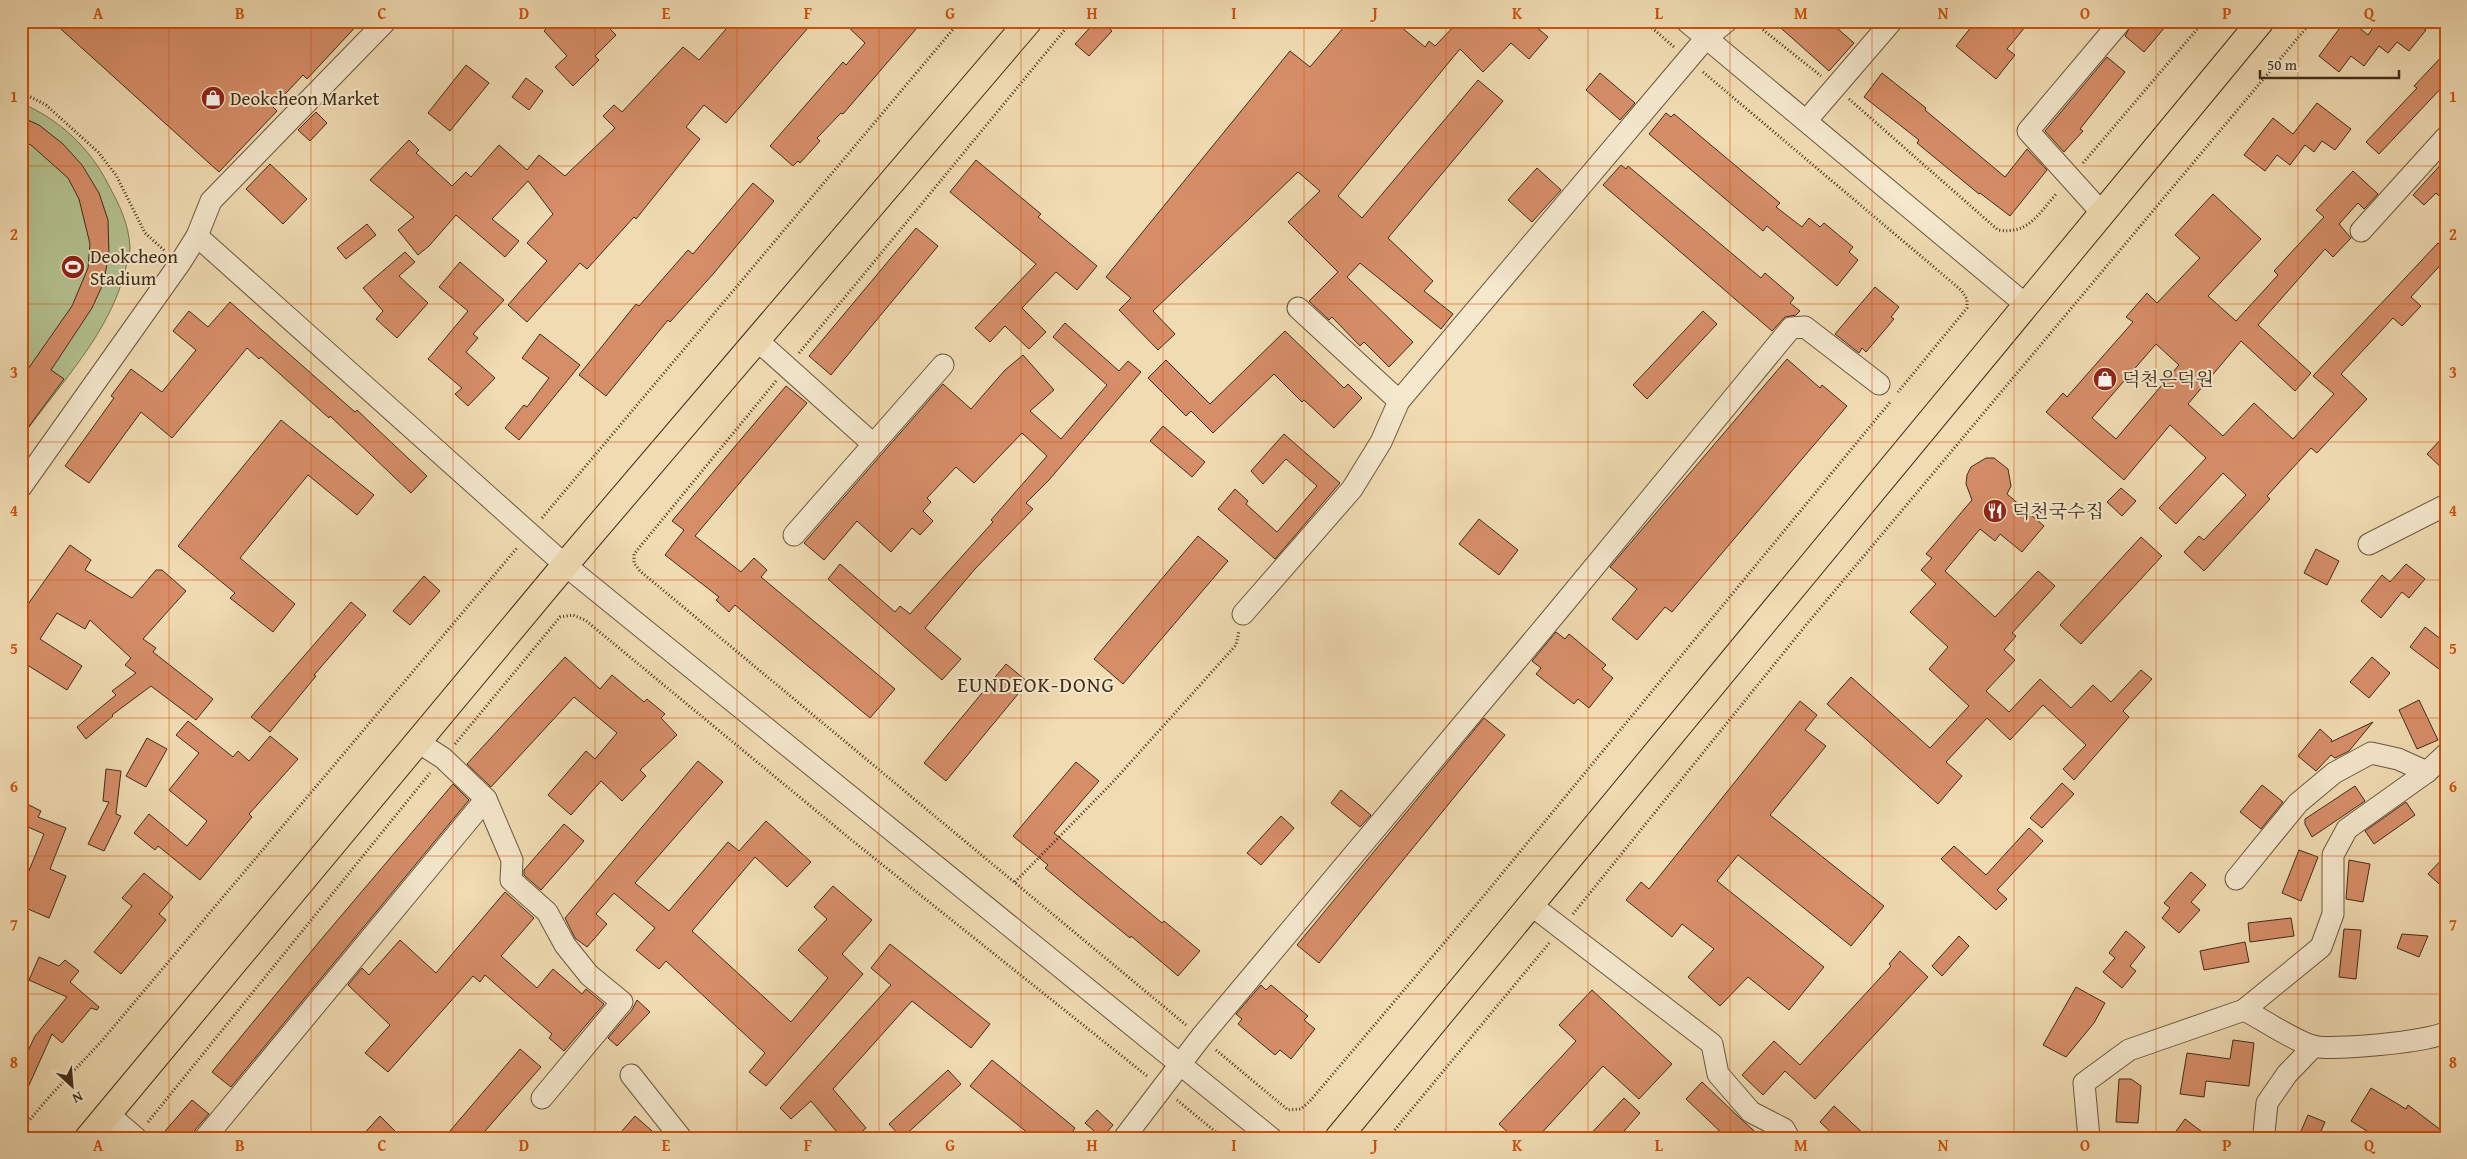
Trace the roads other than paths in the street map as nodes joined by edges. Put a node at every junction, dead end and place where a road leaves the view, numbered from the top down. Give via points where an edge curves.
1 (386, 21) edge
2 (1028, 21) edge
3 (1686, 21) edge
4 (1727, 21) edge
5 (1892, 21) edge
6 (2120, 21) edge
7 (2261, 21) edge
8 (1706, 38) junction
9 (1806, 122) junction
10 (2446, 137) edge
11 (2102, 213) junction
12 (2361, 231) dead end
13 (197, 236) junction
14 (2026, 305) junction
15 (1298, 308) dead end
16 (757, 340) junction
17 (943, 365) dead end
18 (1879, 384) dead end
19 (1399, 401) junction
20 (873, 444) junction
21 (21, 487) edge
22 (2446, 505) edge
23 (794, 535) dead end
24 (2369, 544) dead end
25 (565, 565) junction
26 (1243, 614) road end
27 (418, 742) junction
28 (2446, 754) edge
29 (2427, 772) junction
30 (486, 799) junction
31 (2236, 879) dead end
32 (1530, 904) junction
33 (2244, 1010) junction
34 (2446, 1032) edge
35 (2314, 1046) junction
36 (1180, 1064) junction
37 (631, 1075) dead end
38 (542, 1098) dead end
39 (108, 1114) junction
40 (88, 1138) edge
41 (136, 1138) edge
42 (205, 1138) edge
43 (681, 1138) edge
44 (1124, 1138) edge
45 (1271, 1138) edge
46 (1338, 1138) edge
47 (1789, 1138) edge
48 (2090, 1138) edge
49 (2266, 1138) edge

1 - 13 street via 211,202
2 - 16 main road
3 - 8 street
4 - 8 street
5 - 9 street
6 - 11 street via 2028,130
7 - 11 main road
8 - 9 street
8 - 19 street
9 - 14 street
10 - 12 street
11 - 14 main road
13 - 21 street
13 - 25 street
14 - 32 main road
15 - 19 street
16 - 20 street
16 - 25 main road
17 - 20 street
18 - 36 street via 1805,327 1791,328
19 - 26 street via 1381,442 1352,489
20 - 23 street
22 - 24 street
25 - 27 main road
25 - 36 street
27 - 30 street via 443,758
27 - 39 main road
28 - 29 street
29 - 31 street via 2398,759 2372,753 2334,773 2298,804
29 - 33 street via 2347,829 2333,855 2333,914 2321,947
30 - 38 street via 512,860 511,880 547,912 565,945 589,975 622,1002
30 - 42 street
32 - 46 main road
32 - 47 street via 1712,1044 1718,1074 1751,1112 1784,1129
33 - 35 street
33 - 48 street via 2128,1050 2084,1084
34 - 35 street via 2439,1037 2394,1044
35 - 49 street via 2287,1074 2267,1103
36 - 44 street
36 - 45 street
37 - 43 street
39 - 40 main road
39 - 41 street

